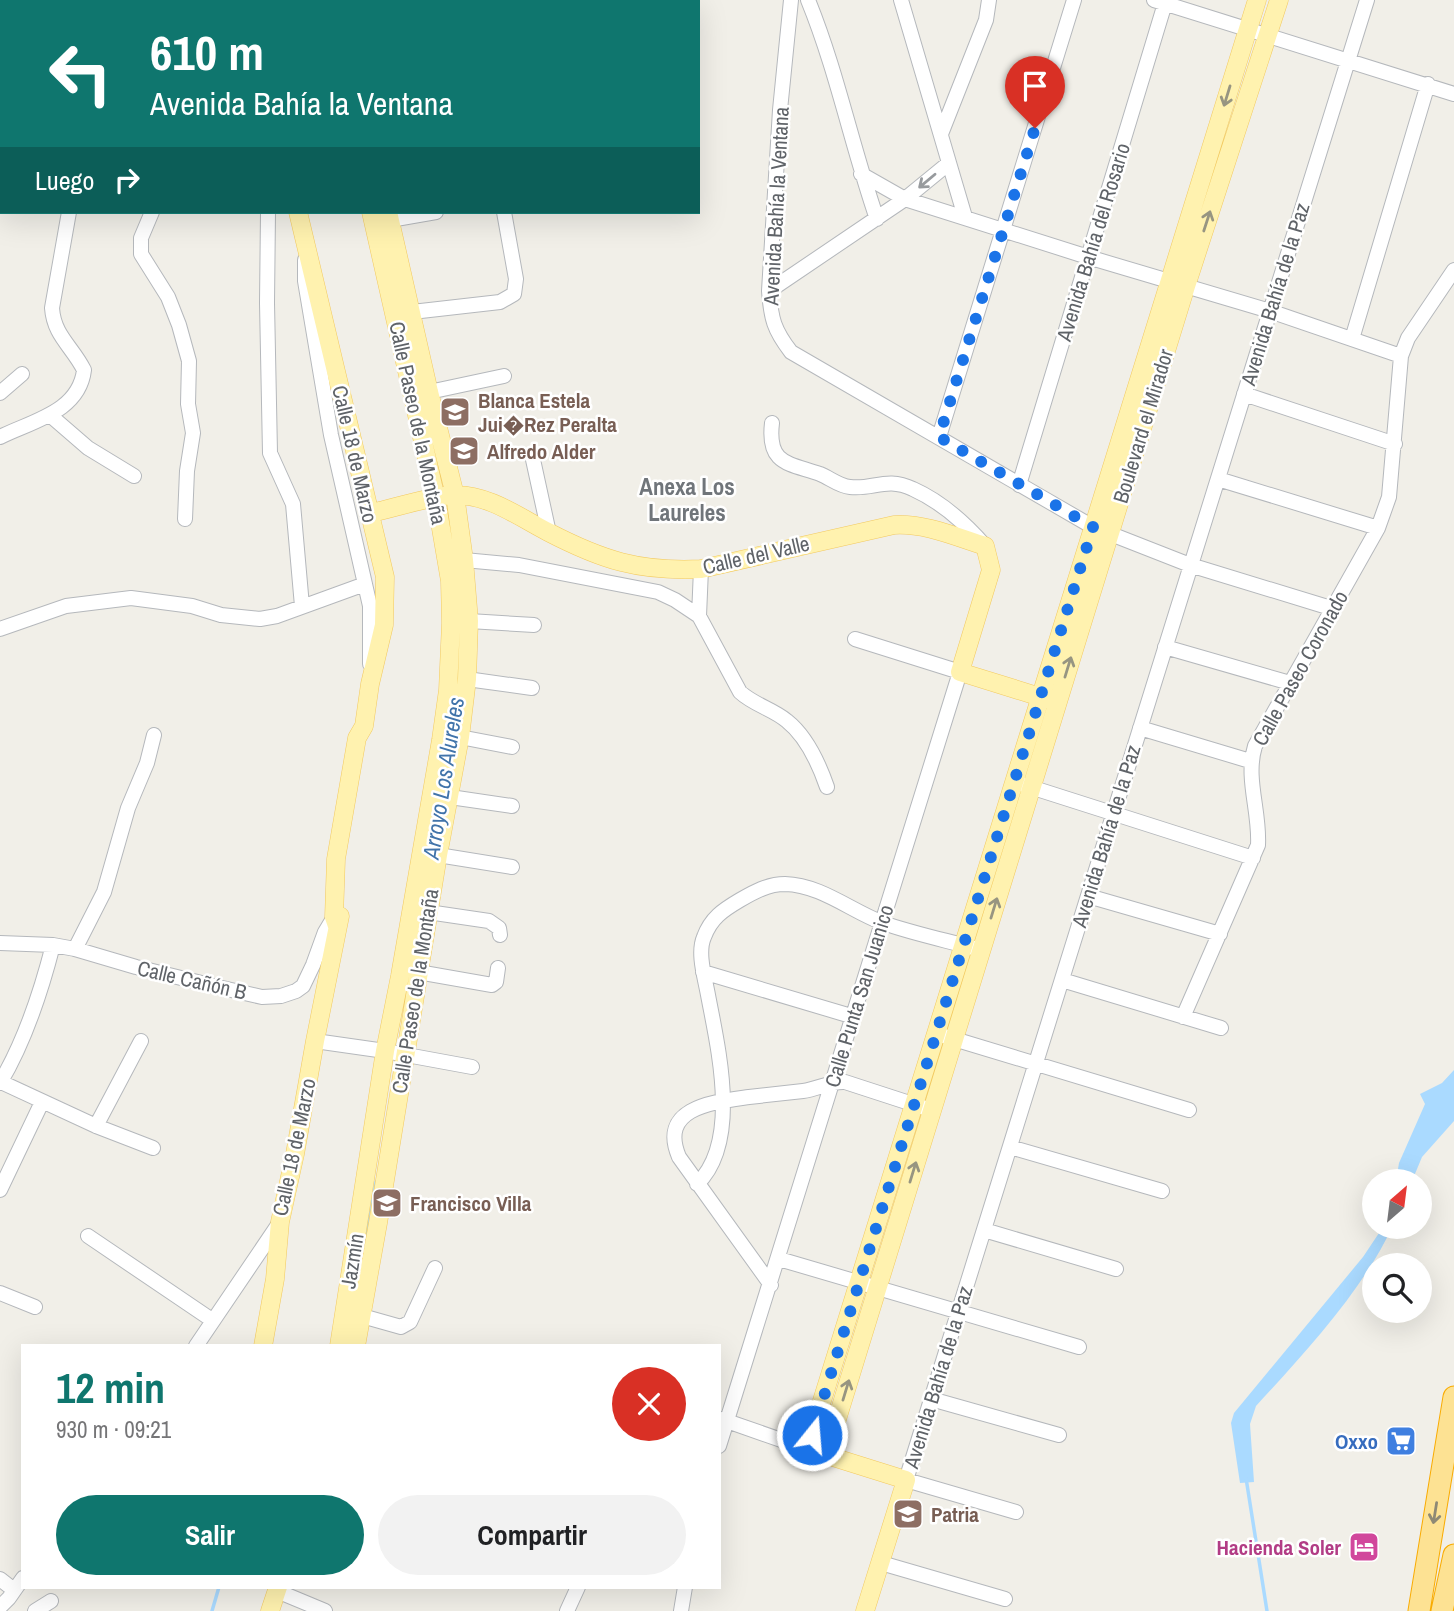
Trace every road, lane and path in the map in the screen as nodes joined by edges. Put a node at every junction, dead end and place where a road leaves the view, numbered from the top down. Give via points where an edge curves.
1 (791, 0) edge
2 (808, 0) edge
3 (901, 0) edge
4 (989, 0) edge
5 (1074, 0) edge
6 (1258, 0) edge
7 (1279, 0) edge
8 (1367, 0) edge
9 (1162, 1) edge
10 (1247, 30) junction
11 (1267, 36) junction
12 (1348, 61) junction
13 (1428, 84) junction
14 (1454, 94) edge
15 (941, 135) junction
16 (948, 163) junction
17 (861, 174) junction
18 (905, 199) junction
19 (69, 214) edge
20 (151, 214) edge
21 (268, 214) edge
22 (299, 214) edge
23 (372, 214) edge
24 (412, 214) edge
25 (504, 214) edge
26 (389, 216) edge
27 (965, 217) junction
28 (877, 219) junction
29 (1005, 231) junction
30 (305, 238) junction
31 (1088, 257) junction
32 (1454, 270) edge
33 (1178, 284) junction
34 (769, 291) junction
35 (1270, 311) junction
36 (412, 312) junction
37 (1352, 339) junction
38 (1401, 356) junction
39 (22, 374) dead end
40 (504, 376) dead end
41 (429, 392) junction
42 (0, 393) edge
43 (1244, 394) junction
44 (51, 416) junction
45 (772, 423) dead end
46 (0, 437) edge
47 (939, 437) junction
48 (1395, 444) junction
49 (532, 455) dead end
50 (134, 477) dead end
51 (1218, 479) junction
52 (1019, 485) junction
53 (445, 497) junction
54 (370, 513) junction
55 (185, 519) dead end
56 (1378, 528) junction
57 (1101, 531) junction
58 (550, 533) junction
59 (985, 546) junction
60 (464, 560) junction
61 (1190, 565) junction
62 (701, 569) junction
63 (365, 584) junction
64 (302, 606) junction
65 (1334, 609) junction
66 (699, 616) junction
67 (469, 621) junction
68 (534, 625) dead end
69 (0, 629) edge
70 (855, 639) dead end
71 (1165, 647) junction
72 (373, 671) junction
73 (960, 672) junction
74 (467, 679) junction
75 (1290, 683) junction
76 (532, 688) dead end
77 (1049, 699) junction
78 (1140, 728) junction
79 (154, 735) dead end
80 (460, 737) junction
81 (512, 747) dead end
82 (1250, 761) junction
83 (1013, 782) junction
84 (827, 786) dead end
85 (1031, 788) junction
86 (450, 797) junction
87 (512, 806) dead end
88 (1114, 813) junction
89 (438, 855) junction
90 (1253, 858) junction
91 (512, 867) dead end
92 (1088, 896) junction
93 (428, 912) junction
94 (337, 920) junction
95 (882, 922) junction
96 (498, 929) dead end
97 (1220, 934) junction
98 (0, 943) edge
99 (53, 945) junction
100 (964, 945) junction
101 (75, 949) junction
102 (981, 950) junction
103 (498, 968) dead end
104 (418, 972) junction
105 (703, 972) junction
106 (1062, 980) junction
107 (851, 1016) junction
108 (1183, 1017) junction
109 (1221, 1028) dead end
110 (936, 1033) junction
111 (954, 1039) junction
112 (141, 1041) dead end
113 (315, 1041) junction
114 (396, 1053) junction
115 (1036, 1064) junction
116 (472, 1067) dead end
117 (0, 1082) edge
118 (832, 1083) junction
119 (722, 1101) junction
120 (42, 1102) junction
121 (923, 1108) junction
122 (1189, 1110) dead end
123 (96, 1126) junction
124 (1010, 1147) junction
125 (153, 1148) dead end
126 (697, 1184) junction
127 (0, 1190) edge
128 (1162, 1191) dead end
129 (280, 1222) junction
130 (984, 1230) junction
131 (89, 1236) dead end
132 (779, 1259) junction
133 (435, 1268) dead end
134 (1116, 1269) dead end
135 (859, 1282) junction
136 (771, 1285) junction
137 (877, 1288) junction
138 (0, 1293) edge
139 (35, 1307) dead end
140 (958, 1312) junction
141 (362, 1316) junction
142 (212, 1320) junction
143 (197, 1344) edge
144 (263, 1344) edge
145 (339, 1344) edge
146 (356, 1344) edge
147 (1079, 1347) dead end
148 (1454, 1397) edge
149 (931, 1399) junction
150 (723, 1420) edge
151 (1059, 1435) dead end
152 (807, 1449) junction
153 (826, 1455) junction
154 (1448, 1476) edge
155 (906, 1480) junction
156 (1016, 1512) dead end
157 (1454, 1555) edge
158 (881, 1563) junction
159 (0, 1579) edge
160 (18, 1584) edge
161 (277, 1589) edge
162 (577, 1589) edge
163 (685, 1589) edge
164 (1005, 1598) dead end
165 (51, 1601) dead end
166 (0, 1606) edge
167 (34, 1611) edge
168 (270, 1611) edge
169 (325, 1611) edge
170 (567, 1611) edge
171 (681, 1611) edge
172 (865, 1611) edge
173 (1419, 1611) edge
174 (1442, 1611) edge

1 - 34 street, Avenida Bahía la Ventana
2 - 17 street
3 - 15 street
4 - 15 street via 986,20
5 - 29 street
6 - 10 main road, Boulevard el Mirador
7 - 11 main road, Boulevard el Mirador
8 - 12 street, Avenida Bahía de la Paz
9 - 10 street
9 - 31 street, Avenida Bahía del Rosario
10 - 11 street
10 -> 33 main road, Boulevard el Mirador
11 - 12 street
33 -> 11 main road, Boulevard el Mirador
12 - 13 street
12 - 35 street, Avenida Bahía de la Paz
13 - 14 street
13 - 37 street
15 - 16 street
16 -> 18 street
16 - 27 street
17 - 18 street
17 - 28 street
18 - 27 street
18 - 28 street
19 - 44 street via 51,308 58,332 84,370 80,387
20 - 55 street via 141,238 141,254 168,297 189,361 193,433
21 - 64 street via 270,453 293,504
22 - 30 main road, Calle 18 de Marzo
23 - 53 main road, Calle Paseo de la Montaña
24 - 26 street
25 - 36 street via 516,279 514,294 500,302
26 - 36 main road, Calle Paseo de la Montaña
27 - 29 street
28 - 34 street
29 - 31 street
29 - 47 street
30 - 54 main road, Calle 18 de Marzo
30 - 63 street, Calle 18 de Marzo via 304,281 331,435
31 - 33 street
31 - 52 street, Avenida Bahía del Rosario
32 - 38 street
33 - 35 street
33 - 57 main road, Boulevard el Mirador
34 - 47 street, Avenida Bahía la Ventana via 777,334 791,352
35 - 37 street
35 - 43 street, Avenida Bahía de la Paz
36 - 41 main road, Calle Paseo de la Montaña
37 - 38 street
38 - 48 street, Calle Paseo Coronado
39 - 42 street
40 - 41 street
41 - 53 main road, Calle Paseo de la Montaña
43 - 48 street
43 - 51 street, Avenida Bahía de la Paz
44 - 46 street
44 - 50 street via 88,448
45 - 59 street via 773,449 787,464 847,487 882,482 913,489 951,512
47 - 52 street, Avenida Bahía la Ventana
48 - 56 street, Calle Paseo Coronado via 1389,497
49 - 58 street
51 - 56 street
51 - 61 street, Avenida Bahía de la Paz
52 - 57 street, Avenida Bahía la Ventana
53 - 54 main road, Calle del Valle
53 - 58 main road, Calle del Valle via 494,503
53 - 60 main road, Calle Paseo de la Montaña
53 - 114 main road, Calle Paseo de la Montaña via 451,623 448,690 416,885
54 - 72 main road, Calle 18 de Marzo via 385,577 384,625
56 - 65 street, Calle Paseo Coronado
57 - 61 street, Avenida Bahía la Ventana
57 - 77 main road, Boulevard el Mirador
58 - 62 main road, Calle del Valle via 628,566
59 - 62 main road, Calle del Valle via 909,524 894,525
59 - 73 main road, Calle Punta San Juanico via 991,569
60 - 66 street via 519,565 658,592
60 - 67 main road, Calle Paseo de la Montaña
61 - 65 street, Avenida Bahía la Ventana
61 - 71 street, Avenida Bahía de la Paz
62 - 66 street
63 - 64 street
63 - 72 street, Calle 18 de Marzo
64 - 69 street via 260,619 131,598 66,606
65 - 75 street, Calle Paseo Coronado
66 - 84 street via 740,692 795,729 820,765
67 - 68 street
67 - 74 main road, Calle Paseo de la Montaña
70 - 73 street
71 - 75 street
71 - 78 street, Avenida Bahía de la Paz
72 - 94 main road, Calle 18 de Marzo via 338,848
73 - 77 main road
73 - 95 street, Calle Punta San Juanico
74 - 76 street
74 - 80 main road, Calle Paseo de la Montaña
75 - 82 street, Calle Paseo Coronado
77 - 83 main road, Boulevard el Mirador
77 - 85 main road, Boulevard el Mirador
78 - 82 street
78 - 88 street, Avenida Bahía de la Paz
79 - 101 street via 104,892
80 - 81 street
80 - 86 main road, Calle Paseo de la Montaña
82 - 90 street, Calle Paseo Coronado via 1259,827
83 - 85 street
83 - 100 main road, Boulevard el Mirador
85 - 88 street
102 -> 85 main road, Boulevard el Mirador
86 - 87 street
86 - 89 main road, Calle Paseo de la Montaña
88 - 90 street
88 - 92 street, Avenida Bahía de la Paz
89 - 91 street
89 - 93 main road, Calle Paseo de la Montaña
90 - 97 street, Calle Paseo Coronado
92 - 97 street
92 - 106 street, Avenida Bahía de la Paz
93 - 96 street
93 - 104 main road, Calle Paseo de la Montaña
94 - 101 street, Calle Cañón B via 325,932 303,985 281,996 262,997 218,987
94 - 113 main road, Calle 18 de Marzo
95 - 100 street
95 - 105 street via 814,890 771,885 711,921 702,940
95 - 107 street, Calle Punta San Juanico
97 - 108 street, Calle Paseo Coronado
98 - 99 street, Calle Cañón B
99 - 101 street, Calle Cañón B
99 - 117 street via 23,1036
100 - 102 street
100 - 110 main road, Boulevard el Mirador
102 - 111 main road, Boulevard el Mirador
103 - 104 street via 492,985
104 - 114 main road, Calle Paseo de la Montaña
105 - 107 street
105 - 119 street
106 - 108 street
106 - 115 street, Avenida Bahía de la Paz
107 - 118 street, Calle Punta San Juanico
108 - 109 street
110 - 111 street
110 - 121 main road, Boulevard el Mirador
111 - 115 street
111 - 121 main road, Boulevard el Mirador
112 - 123 street
113 - 114 street
113 - 129 main road, Calle 18 de Marzo
114 - 116 street
114 - 141 main road, Calle Paseo de la Montaña
114 - 145 main road, Jazmín
115 - 122 street
115 - 124 street, Avenida Bahía de la Paz
117 - 120 street
118 - 119 street via 818,1089
118 - 121 street via 845,1082
118 - 132 street, Calle Punta San Juanico
119 - 126 street via 723,1125 713,1163
119 - 126 street via 704,1104 681,1119 674,1136 679,1157
120 - 123 street
120 - 127 street
121 - 135 main road, Boulevard el Mirador
137 -> 121 main road, Boulevard el Mirador
123 - 125 street
124 - 128 street
124 - 130 street, Avenida Bahía de la Paz
126 - 136 street
129 - 142 street, Calle 18 de Marzo
129 - 144 main road
130 - 134 street
130 - 140 street, Avenida Bahía de la Paz
131 - 142 street
132 - 135 street
132 - 136 street, Calle Punta San Juanico
133 - 141 street via 410,1322 401,1327
135 - 137 street
135 - 152 main road, Boulevard el Mirador
136 - 150 street, Calle Punta San Juanico
137 - 140 street
153 -> 137 main road, Boulevard el Mirador
138 - 139 street
140 - 147 street
140 - 149 street, Avenida Bahía de la Paz
141 - 146 main road, Calle Paseo de la Montaña
142 - 143 street, Calle 18 de Marzo
148 - 154 highway
149 - 151 street
149 - 155 street, Avenida Bahía de la Paz
150 - 152 street
152 - 153 main road
153 - 155 main road
154 -> 173 highway
155 - 156 street
155 - 158 main road, Avenida Bahía de la Paz
157 - 174 highway
158 - 164 street
158 - 172 main road, Avenida Bahía de la Paz
159 - 160 street
160 - 166 street
161 - 168 main road
161 - 169 street
162 - 170 street
163 - 171 street
165 - 167 street

